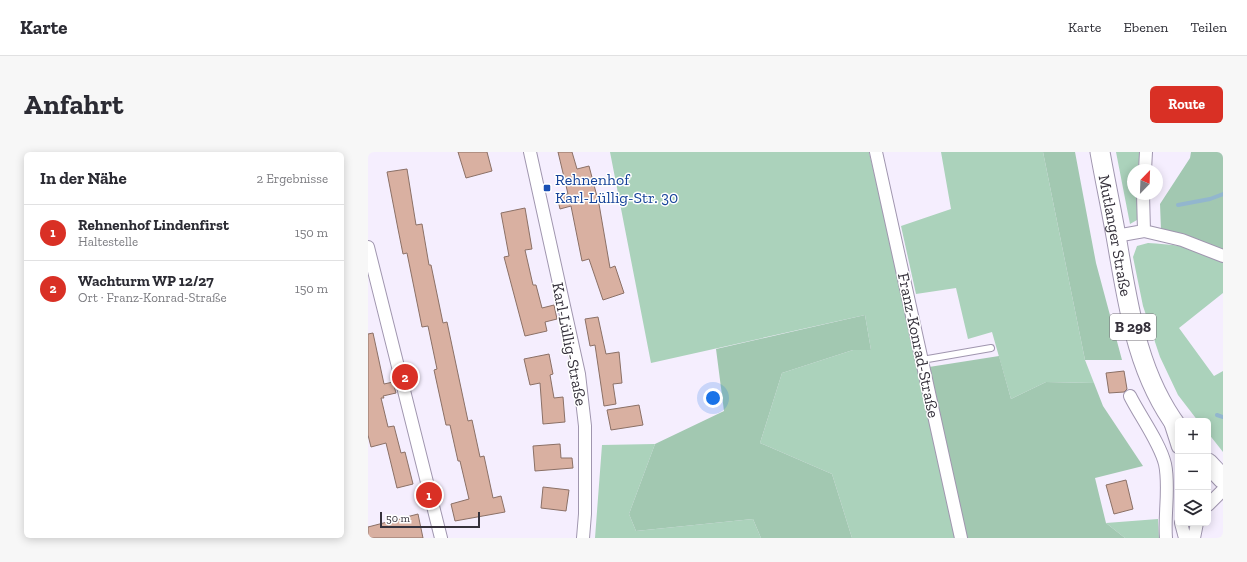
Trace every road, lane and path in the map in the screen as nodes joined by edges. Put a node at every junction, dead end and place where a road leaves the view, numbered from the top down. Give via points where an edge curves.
1 (530, 152) edge
2 (876, 152) edge
3 (1100, 152) edge
4 (1146, 152) edge
5 (1145, 164) edge
6 (1143, 200) edge
7 (1144, 231) junction
8 (1116, 236) junction
9 (368, 247) edge
10 (1223, 256) edge
11 (991, 348) dead end
12 (922, 360) junction
13 (1130, 396) dead end
14 (1172, 420) edge
15 (1175, 434) edge
16 (1223, 490) edge
17 (1211, 503) edge
18 (1182, 526) edge
19 (1196, 526) edge
20 (441, 538) edge
21 (583, 538) edge
22 (961, 538) edge
23 (1166, 538) edge
24 (1185, 538) edge
25 (1194, 538) edge

1 - 21 street, Karl-Lüllig-Straße via 579,374 585,426
2 - 12 street, Franz-Konrad-Straße
3 - 8 main road, Mutlanger Straße / B 298
4 - 5 street
6 - 7 street
7 - 8 street
7 - 10 street via 1182,240
8 - 14 main road, Mutlanger Straße / B 298 via 1126,304 1142,361
9 - 20 street
11 - 12 lane
12 - 22 street, Franz-Konrad-Straße
13 - 23 street via 1160,448 1165,464
14 - 15 street
16 - 17 street
18 - 24 street
19 - 25 street

